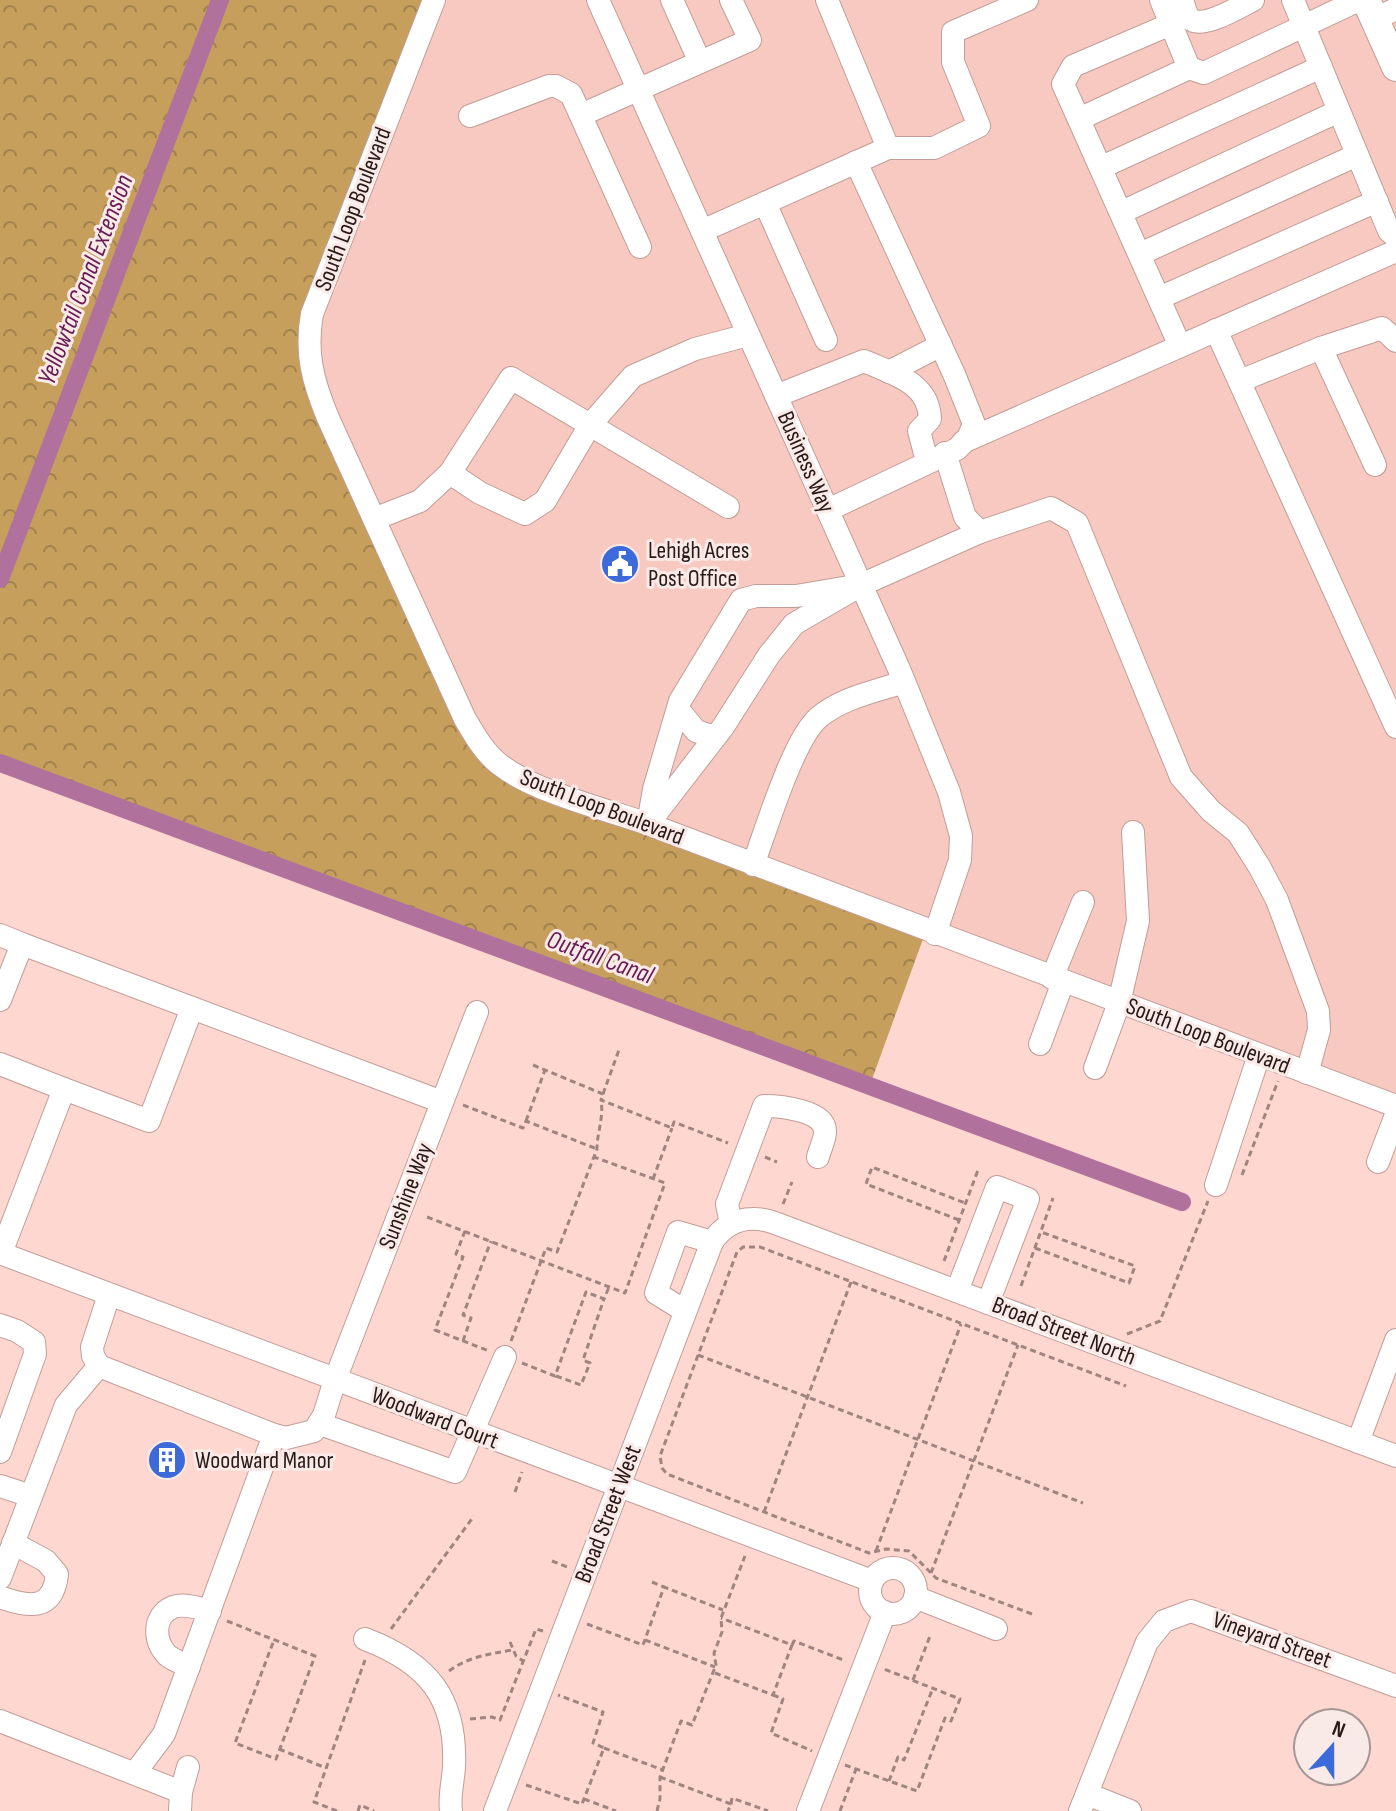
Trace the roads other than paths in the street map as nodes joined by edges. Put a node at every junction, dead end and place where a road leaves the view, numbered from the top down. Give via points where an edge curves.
1 (434, 0) edge
2 (598, 0) edge
3 (672, 0) edge
4 (731, 0) edge
5 (827, 0) edge
6 (1027, 0) edge
7 (1161, 0) edge
8 (1182, 0) edge
9 (1253, 0) edge
10 (1293, 0) edge
11 (1374, 7) edge
12 (1171, 24) junction
13 (1304, 26) junction
14 (699, 60) junction
15 (1321, 67) junction
16 (1396, 67) edge
17 (1189, 68) junction
18 (639, 90) junction
19 (1339, 111) junction
20 (581, 115) junction
21 (470, 116) dead end
22 (1079, 119) junction
23 (888, 148) junction
24 (1357, 155) junction
25 (856, 162) junction
26 (1102, 167) junction
27 (1377, 201) junction
28 (765, 203) junction
29 (1122, 212) junction
30 (702, 231) junction
31 (1396, 237) edge
32 (640, 247) dead end
33 (1396, 251) edge
34 (1140, 254) junction
35 (1159, 298) junction
36 (1216, 330) junction
37 (1391, 331) edge
38 (748, 335) junction
39 (826, 340) dead end
40 (941, 345) junction
41 (1180, 346) junction
42 (1321, 348) junction
43 (889, 372) junction
44 (1240, 381) junction
45 (776, 396) junction
46 (590, 425) junction
47 (945, 452) junction
48 (1375, 465) dead end
49 (450, 473) junction
50 (728, 507) dead end
51 (828, 510) junction
52 (374, 519) junction
53 (980, 532) junction
54 (861, 585) junction
55 (770, 598) junction
56 (794, 624) junction
57 (904, 682) junction
58 (678, 709) junction
59 (1396, 726) edge
60 (714, 737) junction
61 (648, 824) junction
62 (1133, 832) dead end
63 (753, 865) junction
64 (1083, 902) dead end
65 (935, 934) junction
66 (0, 935) edge
67 (22, 944) junction
68 (1058, 980) junction
69 (0, 1000) edge
70 (1119, 1003) junction
71 (192, 1008) junction
72 (477, 1012) dead end
73 (1040, 1044) dead end
74 (1259, 1055) junction
75 (0, 1064) edge
76 (1095, 1068) dead end
77 (1307, 1073) junction
78 (64, 1089) junction
79 (443, 1100) junction
80 (1396, 1106) edge
81 (1396, 1115) edge
82 (818, 1157) dead end
83 (1378, 1162) dead end
84 (1216, 1185) road end
85 (731, 1224) junction
86 (712, 1242) junction
87 (1, 1253) edge
88 (957, 1291) junction
89 (109, 1295) junction
90 (988, 1303) junction
91 (685, 1311) junction
92 (0, 1325) edge
93 (1396, 1340) edge
94 (505, 1357) road end
95 (99, 1366) junction
96 (335, 1380) junction
97 (320, 1424) junction
98 (474, 1433) junction
99 (274, 1435) junction
100 (1358, 1442) junction
101 (0, 1452) edge
102 (1396, 1456) edge
103 (0, 1486) edge
104 (619, 1487) junction
105 (31, 1496) junction
106 (13, 1543) junction
107 (0, 1578) edge
108 (872, 1581) junction
109 (0, 1597) edge
110 (915, 1597) junction
111 (210, 1611) junction
112 (885, 1612) junction
113 (996, 1629) dead end
114 (374, 1642) road end
115 (189, 1667) junction
116 (1396, 1686) edge
117 (0, 1721) edge
118 (188, 1767) dead end
119 (135, 1773) junction
120 (180, 1801) edge
121 (1084, 1803) edge
122 (451, 1811) edge
123 (495, 1811) edge
124 (808, 1811) edge
125 (1130, 1811) edge

1 - 52 street, South Loop Boulevard via 308,336 315,386
2 - 18 street, Business Way
3 - 14 street
4 - 14 street via 750,40
5 - 23 street
6 - 23 street via 953,32 953,62 979,126 934,148
7 - 12 street
8 - 9 street via 1195,21 1211,21
10 - 13 street
11 - 13 street
11 - 16 main road
12 - 17 street
12 - 22 street via 1073,66 1063,84
13 - 15 street
13 - 17 street via 1204,73
14 - 18 street
15 - 19 street
15 - 26 street
17 - 22 street
18 - 20 street
18 - 30 street, Business Way
19 - 24 street
19 - 29 street
20 - 21 street via 571,94 549,86
20 - 32 street
22 - 26 street
23 - 25 street
24 - 27 street
24 - 34 street
25 - 28 street
25 - 40 street
26 - 29 street
27 - 31 street
27 - 35 street
28 - 30 street
28 - 39 street
29 - 34 street
30 - 38 street, Business Way
33 - 36 street
34 - 35 street
35 - 41 street
36 - 41 street
36 - 44 street
37 - 42 street
38 - 45 street, Business Way
38 - 46 street via 695,349 633,376
40 - 43 street
40 - 47 street via 974,424 968,438
41 - 47 street
42 - 44 street
42 - 48 street
43 - 45 street via 864,361
43 - 47 street via 916,384 930,406 930,419 919,431
44 - 59 street
45 - 51 street, Business Way
46 - 49 street via 545,501 525,514
46 - 49 street via 511,378
46 - 50 street
47 - 51 street
47 - 53 street via 965,517
49 - 52 street via 420,501
51 - 54 street, Business Way
52 - 61 street, South Loop Boulevard via 481,746 526,780
53 - 54 street
53 - 77 street via 1051,508 1077,523 1181,777 1238,833 1277,900 1318,1011 1319,1030
54 - 55 street
54 - 56 street
54 - 57 street, Business Way
55 - 56 street
55 - 58 street via 756,596 735,607
56 - 60 street
57 - 63 street via 850,700 817,718 794,756
57 - 65 street, Business Way via 949,792 961,836 960,860
58 - 60 street via 696,731
58 - 61 street
60 - 61 street
61 - 63 street, South Loop Boulevard
62 - 70 street via 1138,921
63 - 65 street, South Loop Boulevard
64 - 68 street
65 - 68 street, South Loop Boulevard
66 - 67 street
67 - 69 street
67 - 71 street
68 - 70 street, South Loop Boulevard
68 - 73 street
70 - 74 street, South Loop Boulevard
70 - 76 street
71 - 78 street via 149,1121
71 - 79 street
72 - 79 street, Sunshine Way
74 - 77 street, South Loop Boulevard
74 - 84 street
75 - 78 street
77 - 80 street, South Loop Boulevard
78 - 87 street
79 - 96 street, Sunshine Way
81 - 83 street
82 - 85 street via 825,1128 789,1106 764,1106 727,1204
85 - 86 street, Broad Street West
85 - 88 street, Broad Street North via 761,1218
86 - 91 street, Broad Street West
86 - 91 street via 678,1232 656,1293
87 - 89 street, Woodward Court
88 - 90 street, Broad Street North
88 - 90 street via 997,1187 1028,1199
89 - 95 street via 92,1347
89 - 96 street, Woodward Court
90 - 100 street, Broad Street North
91 - 104 street, Broad Street West
92 - 101 street via 34,1342 35,1354
93 - 100 street
94 - 98 street
95 - 99 street
95 - 105 street via 66,1405
96 - 97 street, Sunshine Way
96 - 98 street, Woodward Court
97 - 98 street via 455,1472
97 - 99 street via 301,1436
98 - 104 street, Woodward Court
99 - 111 street
100 - 102 street, Broad Street North
103 - 105 street
104 - 108 street, Woodward Court
104 - 123 street, Broad Street West
105 - 106 street
106 - 107 street
106 - 109 street via 46,1561 57,1574 56,1588 35,1605
108 - 110 street via 882,1570 897,1568 910,1575
108 - 112 street via 873,1603
110 - 112 street via 907,1609
110 - 113 street
111 - 115 street
111 - 115 street via 174,1606 156,1628 158,1643 169,1657
112 - 124 street
114 - 122 street via 403,1655 433,1683 443,1701 451,1724
115 - 119 street via 164,1734
116 - 121 street, Vineyard Street via 1191,1611 1164,1621 1147,1642
117 - 119 street
118 - 120 street
119 - 120 street
121 - 125 street

